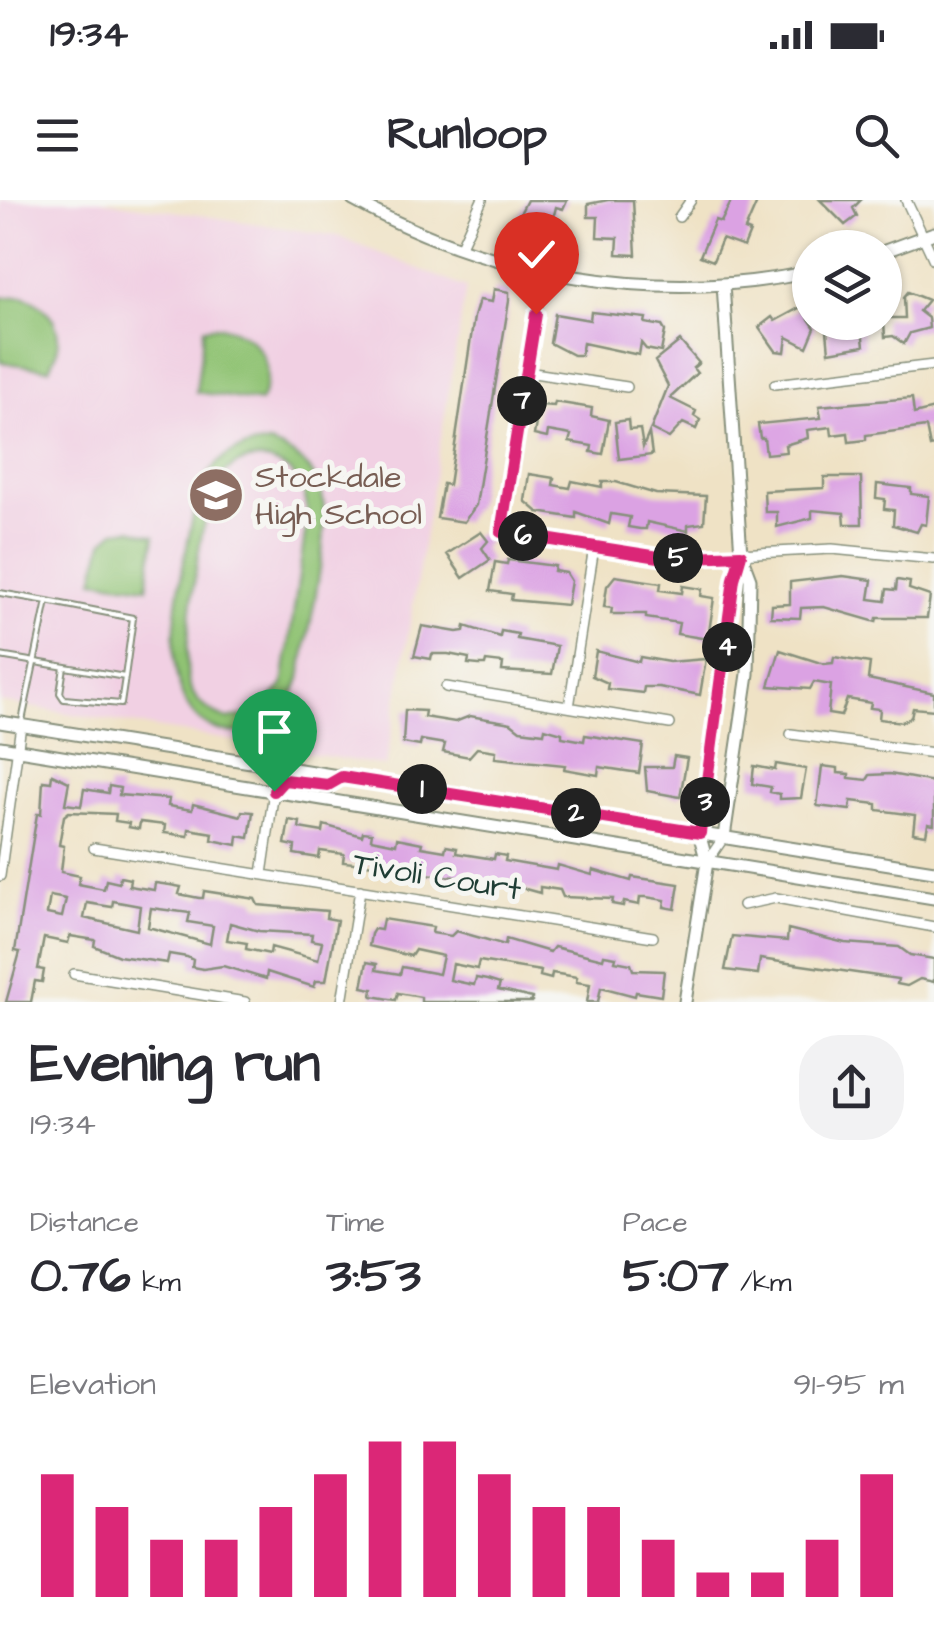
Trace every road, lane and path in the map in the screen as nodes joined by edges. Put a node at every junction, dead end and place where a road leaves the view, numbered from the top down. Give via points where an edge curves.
1 (354, 200) edge
2 (482, 200) edge
3 (690, 200) edge
4 (906, 200) edge
5 (679, 218) dead end
6 (929, 235) edge
7 (902, 245) edge
8 (460, 248) junction
9 (934, 260) edge
10 (543, 271) junction
11 (792, 274) edge
12 (723, 284) junction
13 (934, 364) edge
14 (526, 372) junction
15 (775, 384) dead end
16 (627, 388) dead end
17 (594, 548) junction
18 (741, 555) junction
19 (934, 560) edge
20 (0, 593) edge
21 (47, 601) junction
22 (0, 656) edge
23 (33, 662) junction
24 (64, 666) junction
25 (125, 676) junction
26 (446, 688) dead end
27 (568, 707) junction
28 (0, 722) edge
29 (670, 724) dead end
30 (21, 726) junction
31 (790, 734) dead end
32 (0, 747) edge
33 (18, 750) junction
34 (934, 753) edge
35 (342, 777) junction
36 (274, 791) junction
37 (3, 828) edge
38 (700, 833) junction
39 (724, 836) junction
40 (94, 848) dead end
41 (707, 862) junction
42 (934, 871) edge
43 (262, 874) junction
44 (0, 876) edge
45 (360, 890) junction
46 (934, 898) edge
47 (743, 904) dead end
48 (934, 927) edge
49 (653, 937) dead end
50 (74, 974) dead end
51 (245, 1002) edge
52 (342, 1002) edge
53 (685, 1002) edge

1 - 8 main road
2 - 8 street
3 - 5 street
4 - 6 street
6 - 7 main road
6 - 9 street
8 - 10 main road
10 - 12 main road via 630,284
10 - 14 street
11 - 12 main road
12 - 18 main road
13 - 15 street
14 - 16 street
14 - 17 street via 501,532
17 - 18 street via 665,558
17 - 27 street
18 - 19 street via 857,550
18 - 38 main road
18 - 39 main road via 750,579 748,674
20 - 21 lane
21 - 23 lane
21 - 25 lane via 133,618
22 - 23 lane
23 - 24 lane
23 - 30 lane
24 - 25 lane
24 - 25 lane via 61,696 99,704 121,704
26 - 27 street
27 - 29 street
28 - 30 main road
30 - 33 street
30 - 35 main road
31 - 34 street
32 - 33 main road
33 - 36 main road
33 - 37 street
35 - 36 main road via 328,785 284,780
35 - 38 main road
36 - 41 main road
36 - 43 street
37 - 44 street
38 - 39 main road
38 - 41 main road
39 - 41 street
39 - 42 main road
40 - 43 street, Tivoli Court
41 - 46 main road
41 - 53 main road
43 - 45 street, Tivoli Court
45 - 49 street, Tivoli Court
45 - 52 street
47 - 48 street via 776,898
50 - 51 street

